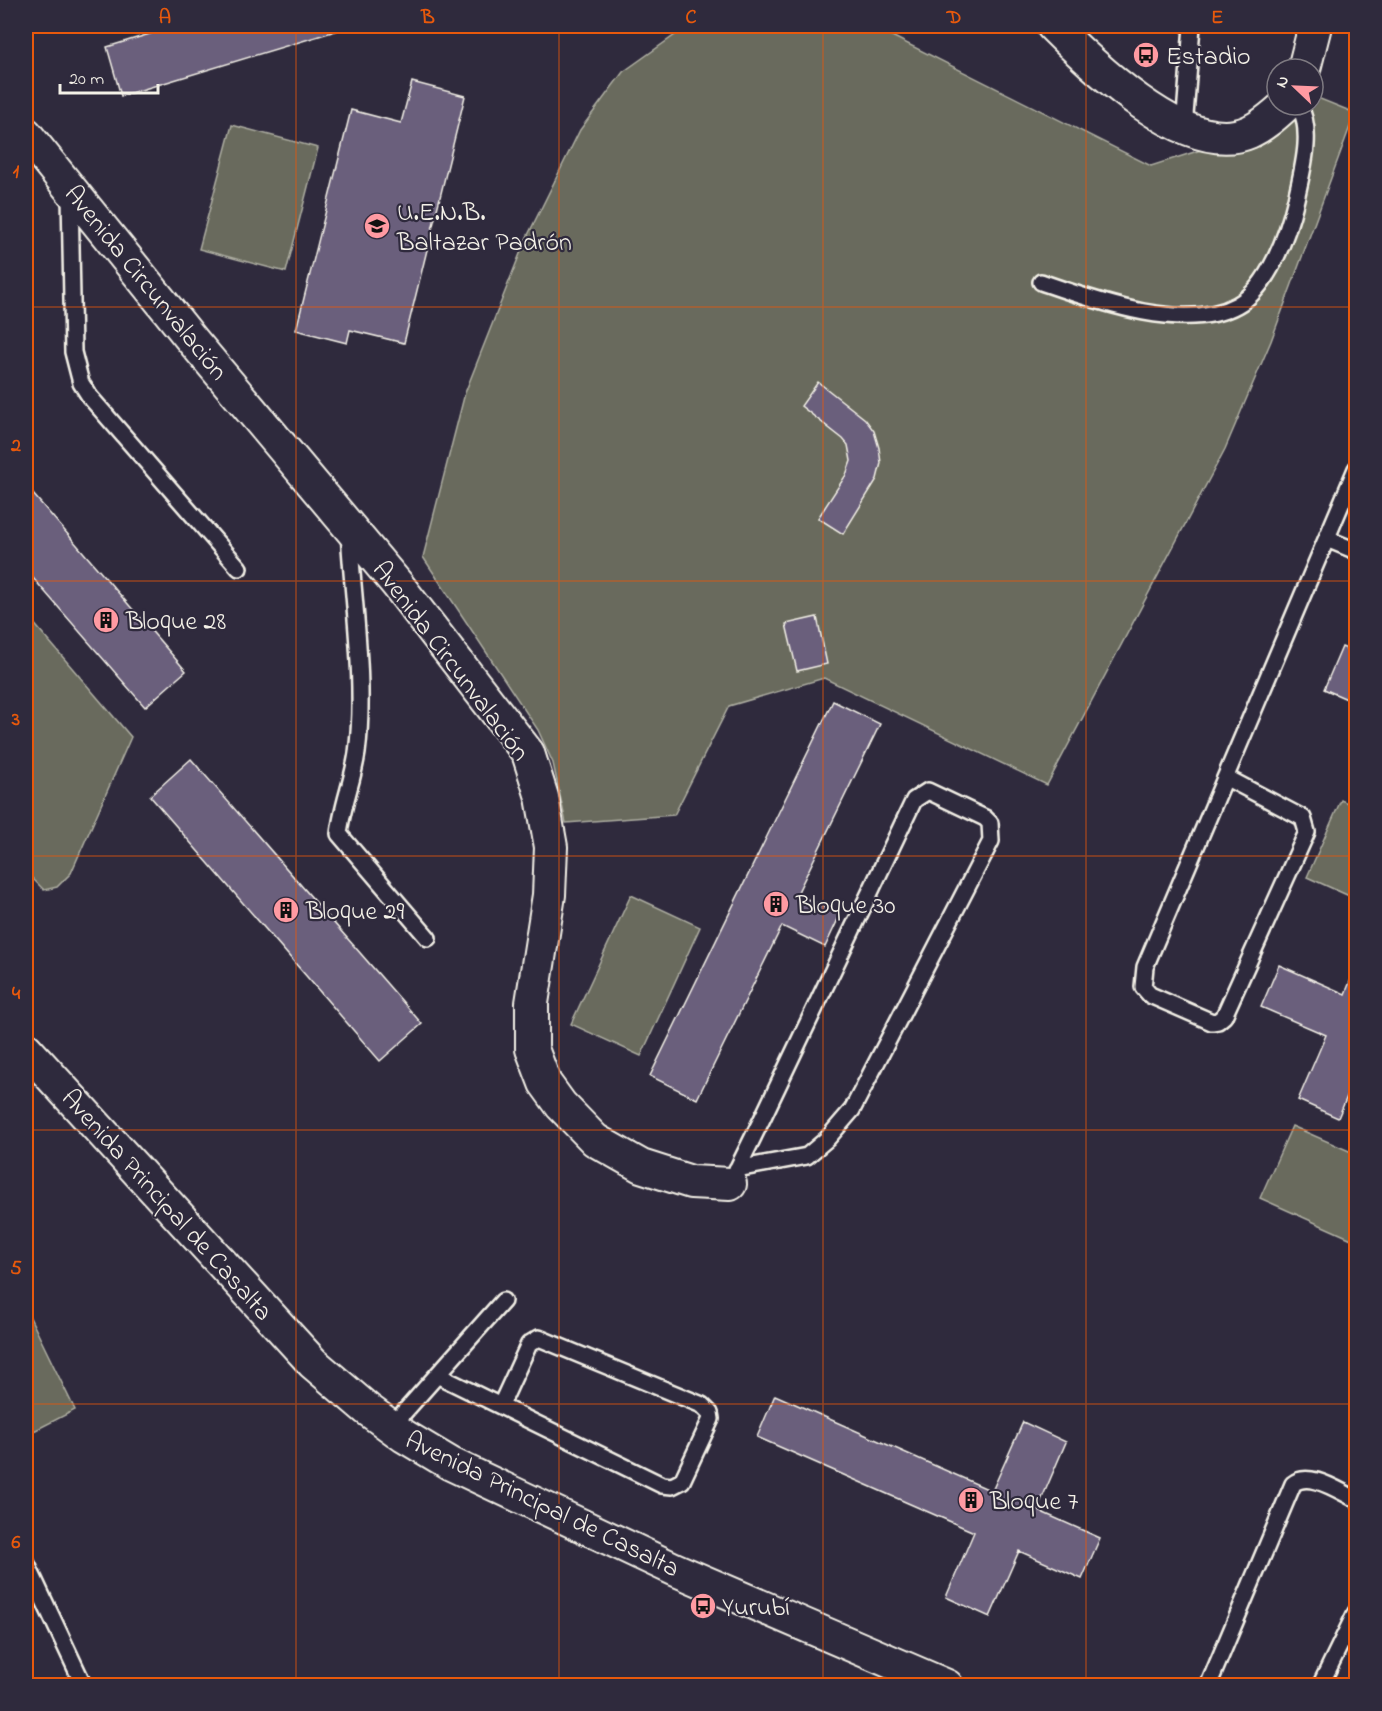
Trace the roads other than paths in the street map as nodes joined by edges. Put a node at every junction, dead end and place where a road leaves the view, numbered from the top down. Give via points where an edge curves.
1 (1053, 26) edge
2 (1192, 26) edge
3 (1315, 26) edge
4 (1307, 57) edge
5 (1273, 117) edge
6 (1304, 117) edge
7 (1184, 128) junction
8 (26, 134) edge
9 (70, 188) junction
10 (1041, 282) dead end
11 (1356, 469) edge
12 (349, 526) junction
13 (1327, 539) junction
14 (1356, 551) edge
15 (239, 568) dead end
16 (1227, 778) junction
17 (428, 938) dead end
18 (26, 1050) edge
19 (734, 1176) junction
20 (503, 1301) dead end
21 (436, 1375) junction
22 (501, 1405) junction
23 (391, 1427) junction
24 (1356, 1499) edge
25 (26, 1562) edge
26 (31, 1586) edge
27 (1356, 1612) edge
28 (84, 1686) edge
29 (947, 1686) edge
30 (1208, 1686) edge
31 (1320, 1686) edge

1 - 7 street via 1129,94
2 - 7 lane
3 - 4 street
5 - 7 street via 1248,133 1222,136
6 - 10 lane via 1306,136 1292,216 1275,259 1254,292 1237,306 1207,315 1146,313 1119,309
8 - 9 street, Avenida Circunvalación
9 - 12 street, Avenida Circunvalación
9 - 15 lane via 73,352 81,383
11 - 13 lane
12 - 17 lane via 360,706 357,753 339,834
12 - 19 street, Avenida Circunvalación via 528,753 542,797 551,847 549,895 531,1003 532,1049 545,1083 595,1140 641,1167 692,1182
13 - 14 lane
13 - 16 lane
16 - 16 lane via 1303,818 1307,832 1224,1016 1212,1022 1150,995 1143,987 1143,977
18 - 23 street, Avenida Principal de Casalta via 313,1363
19 - 19 lane via 914,800 928,791 985,818 990,824 991,841 852,1110 807,1156
20 - 21 lane
21 - 22 lane
21 - 23 lane
22 - 22 lane via 662,1485 672,1486 682,1481 711,1419 702,1405 539,1338 529,1344
23 - 29 street, Avenida Principal de Casalta via 451,1464 663,1564
24 - 30 lane via 1305,1478 1293,1484
25 - 26 lane
26 - 28 lane
27 - 31 lane

